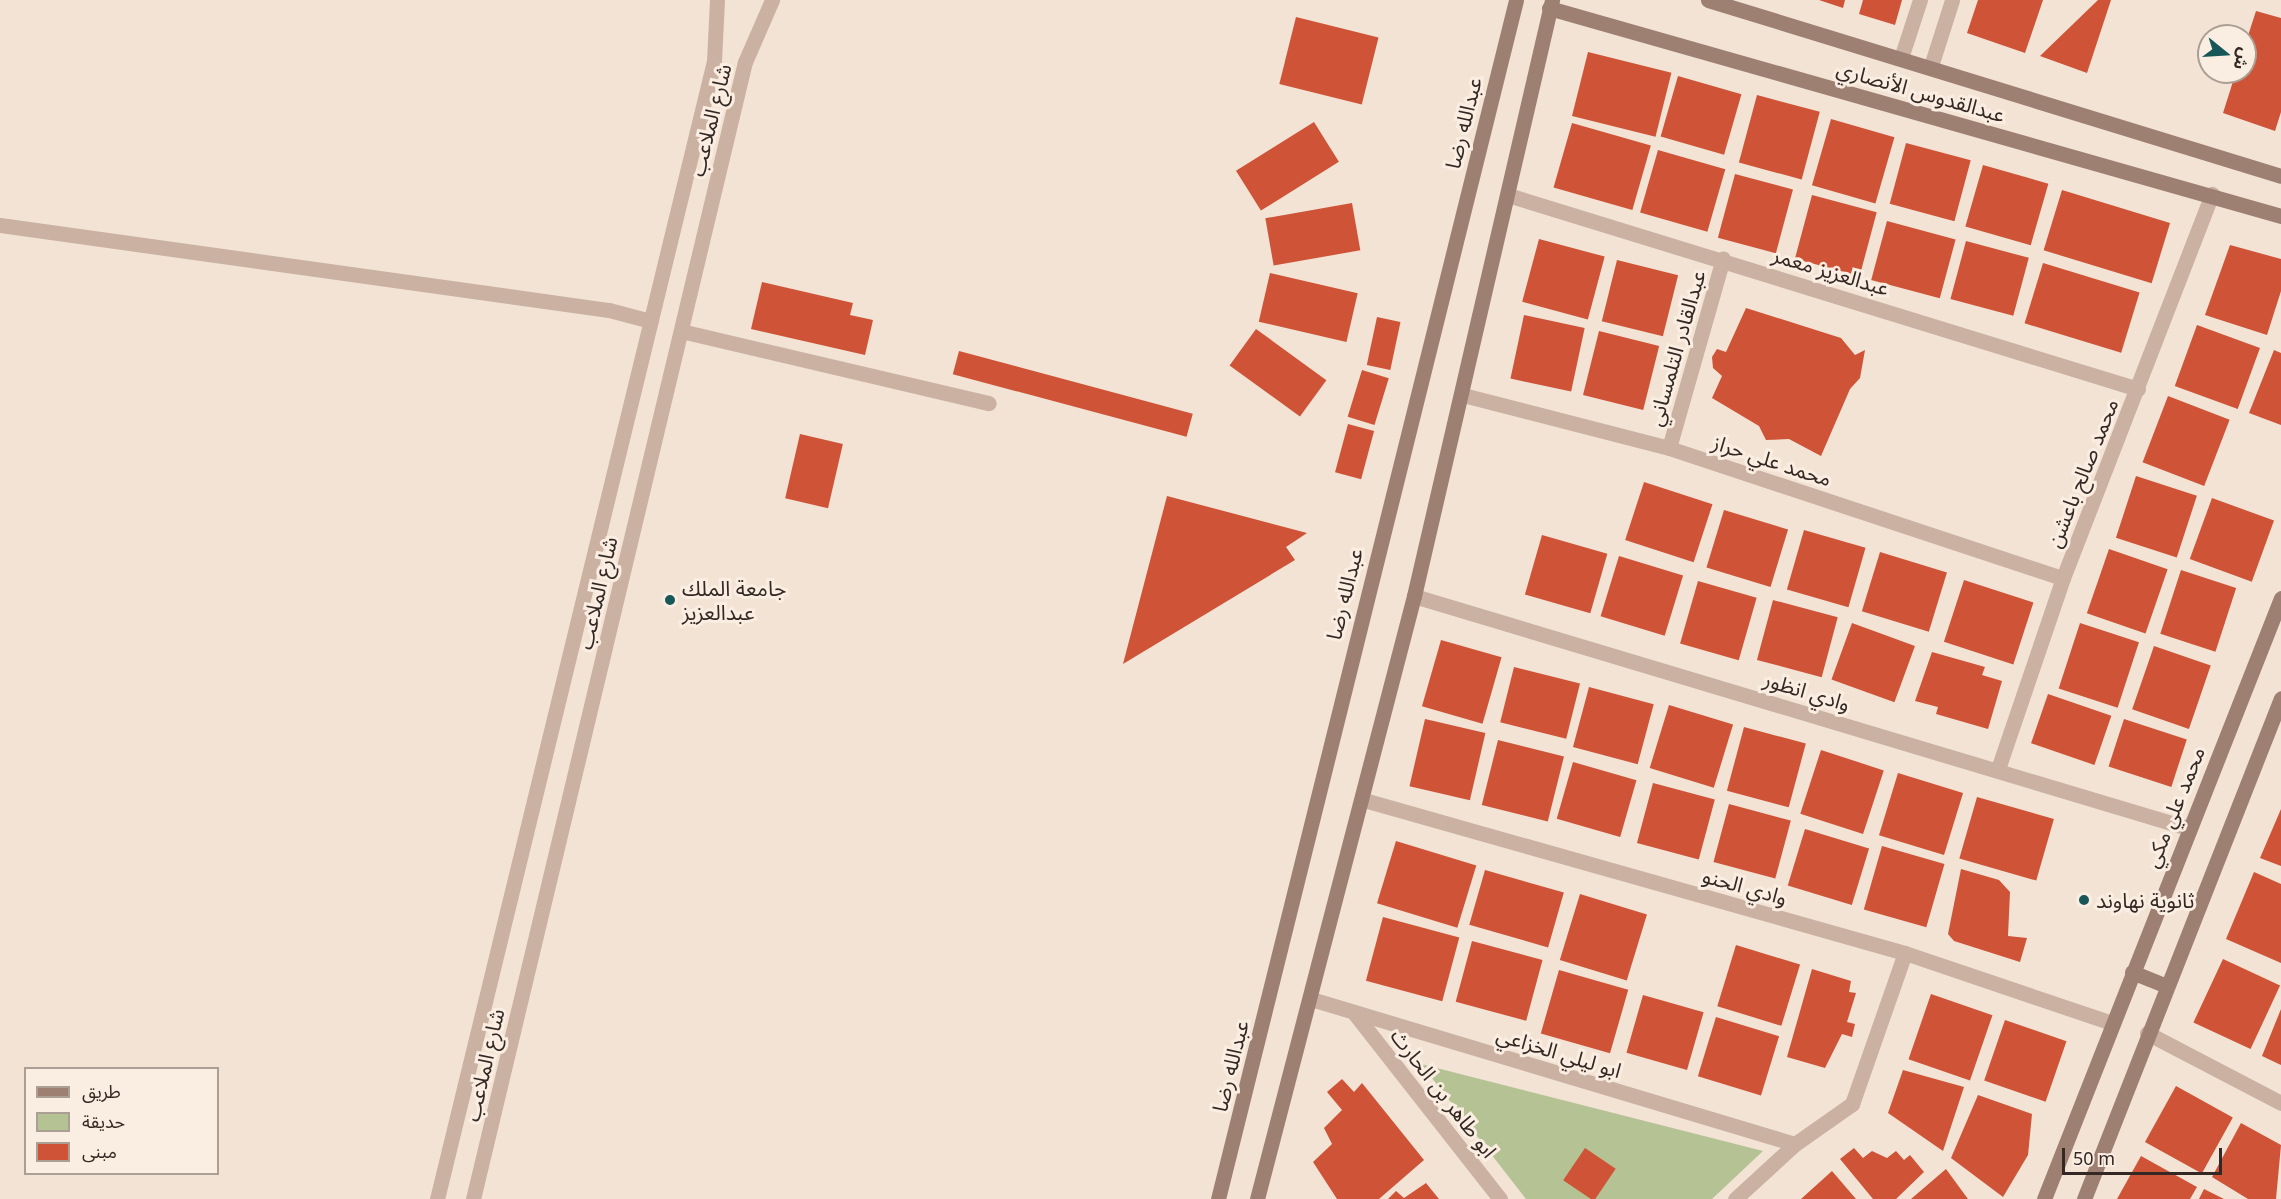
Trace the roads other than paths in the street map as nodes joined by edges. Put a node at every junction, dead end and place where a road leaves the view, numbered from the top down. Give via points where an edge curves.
1 (717, 0) edge
2 (772, 0) edge
3 (1516, 0) edge
4 (1708, 0) edge
5 (1920, 0) edge
6 (1952, 0) edge
7 (1551, 4) edge
8 (1902, 58) junction
9 (1931, 66) junction
10 (2281, 176) edge
11 (2212, 194) junction
12 (1510, 196) junction
13 (2281, 216) edge
14 (0, 225) edge
15 (1723, 259) junction
16 (651, 321) junction
17 (681, 331) junction
18 (2138, 389) junction
19 (1463, 395) junction
20 (989, 403) dead end
21 (1669, 448) junction
22 (2063, 578) junction
23 (1414, 596) junction
24 (2281, 598) edge
25 (2281, 698) edge
26 (1998, 769) junction
27 (1364, 800) junction
28 (2188, 828) junction
29 (1905, 953) junction
30 (2132, 972) junction
31 (2165, 985) junction
32 (1311, 999) junction
33 (1355, 1014) junction
34 (2112, 1023) junction
35 (2147, 1033) junction
36 (2281, 1103) edge
37 (1795, 1144) junction
38 (436, 1199) edge
39 (473, 1199) edge
40 (1220, 1199) edge
41 (1257, 1199) edge
42 (1500, 1199) edge
43 (1735, 1199) edge
44 (2044, 1199) edge
45 (2084, 1199) edge

1 - 16 street, شارع الملاعب via 714,61
2 - 17 street, شارع الملاعب via 746,62
3 - 40 street, عبدالله رضا
4 - 8 street, عبدالقدوس الأنصاري
5 - 8 street
6 - 9 street
7 - 11 street, عبدالقدوس الأنصاري
7 - 12 street
8 - 9 street, عبدالقدوس الأنصاري
9 - 10 street, عبدالقدوس الأنصاري
11 - 13 street, عبدالقدوس الأنصاري
11 - 18 street, محمد صالح باعشن
12 - 15 street, عبدالعزيز معمر
12 - 19 street
14 - 16 street via 609,310
15 - 18 street, عبدالعزيز معمر
15 - 21 street, عبدالقادر التلمساني
16 - 38 street, شارع الملاعب
17 - 20 street
17 - 39 street, شارع الملاعب
18 - 22 street, محمد صالح باعشن
19 - 21 street, محمد علي حراز
19 - 23 street
21 - 22 street, محمد علي حراز
22 - 26 street, محمد صالح باعشن
23 - 26 street, وادي انظور
23 - 27 street
24 - 28 street, محمد علي مكي
25 - 31 street
26 - 28 street, وادي انظور
27 - 29 street, وادي الحنو
27 - 32 street
28 - 30 street, محمد علي مكي
29 - 34 street, وادي الحنو
29 - 37 street via 1852,1104
30 - 31 street
30 - 34 street, محمد علي مكي
31 - 35 street
32 - 33 street, ابو ليلي الخزاعي
32 - 41 street
33 - 37 street, ابو ليلي الخزاعي
33 - 42 street, ابو طاهر بن الحارث
34 - 44 street, محمد علي مكي
35 - 36 street
35 - 45 street
37 - 43 street

